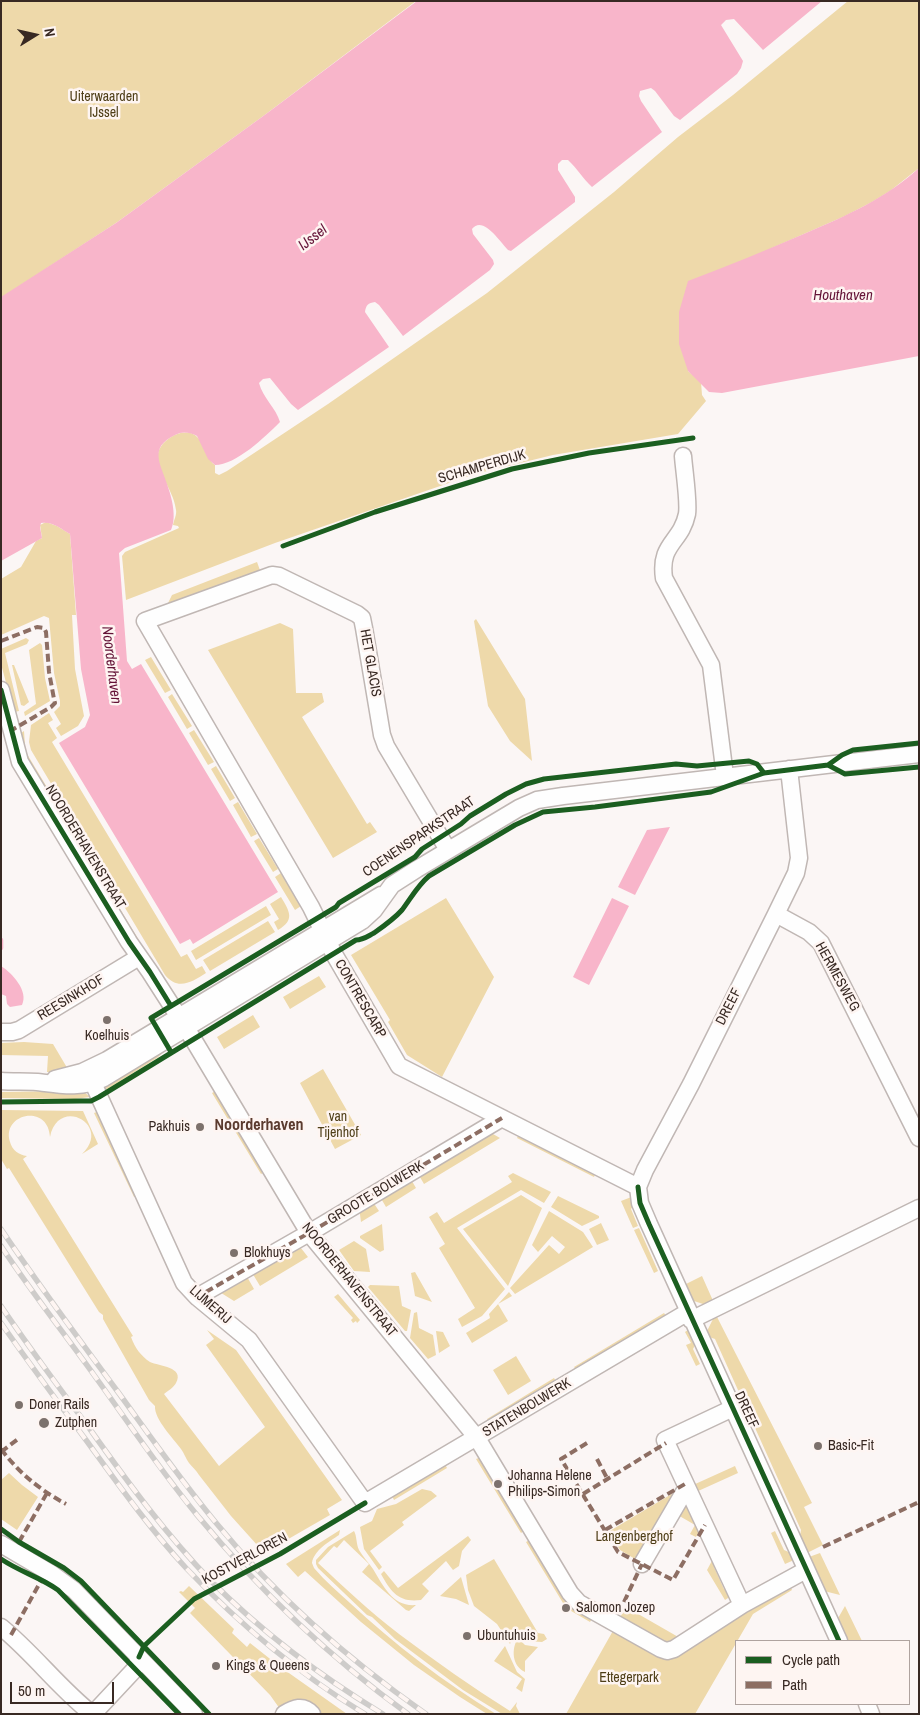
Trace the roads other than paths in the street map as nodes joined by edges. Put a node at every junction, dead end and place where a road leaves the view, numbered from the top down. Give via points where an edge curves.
1 (683, 456) dead end
2 (144, 621) joint
3 (1, 690) edge
4 (919, 754) edge
5 (789, 769) junction
6 (725, 776) junction
7 (445, 844) junction
8 (776, 914) junction
9 (329, 942) junction
10 (139, 956) junction
11 (182, 1022) junction
12 (1, 1032) edge
13 (107, 1060) junction
14 (1, 1082) edge
15 (35, 1082) junction
16 (96, 1090) junction
17 (502, 1118) junction
18 (919, 1138) edge
19 (638, 1187) junction
20 (919, 1208) edge
21 (309, 1233) junction
22 (197, 1297) junction
23 (690, 1316) junction
24 (733, 1408) junction
25 (477, 1438) junction
26 (687, 1486) junction
27 (365, 1504) joint
28 (1, 1544) edge
29 (642, 1564) dead end
30 (806, 1570) junction
31 (742, 1605) junction
32 (4, 1630) edge
33 (839, 1640) edge
34 (139, 1657) junction
35 (92, 1714) edge
36 (194, 1714) edge
37 (284, 1714) edge
38 (312, 1714) edge

1 - 6 street via 687,513 681,531 667,548 662,565 664,578 711,665
2 - 7 street, HET GLACIS via 272,575 357,614 362,618 382,735
2 - 9 street, CONTRESCARP
3 - 10 street, NOORDERHAVENSTRAAT via 20,762
4 - 5 street, COENENSPARKSTRAAT
5 - 6 street, COENENSPARKSTRAAT
5 - 8 street via 798,858 796,873
6 - 7 street, COENENSPARKSTRAAT via 537,800
7 - 9 street, COENENSPARKSTRAAT via 392,885 362,921
8 - 18 street, HERMESWEG via 809,932 821,943
8 - 19 street, DREEF
9 - 11 street, COENENSPARKSTRAAT
9 - 17 street, CONTRESCARP via 400,1066
10 - 11 street, NOORDERHAVENSTRAAT
10 - 12 street, REESINKHOF via 19,1030
11 - 13 street, COENENSPARKSTRAAT
11 - 16 street, COENENSPARKSTRAAT
11 - 21 street, NOORDERHAVENSTRAAT
13 - 15 street, COENENSPARKSTRAAT via 82,1072
13 - 16 street, COENENSPARKSTRAAT
14 - 15 street
15 - 16 street, COENENSPARKSTRAAT
16 - 22 street, LIJMERIJ via 184,1283
17 - 19 street, CONTRESCARP
17 - 21 street, GROOTE BOLWERK
19 - 23 street, DREEF via 643,1210
20 - 23 street via 765,1285
21 - 22 street, GROOTE BOLWERK
21 - 25 street, NOORDERHAVENSTRAAT
22 - 27 street, LIJMERIJ via 249,1340
23 - 24 street, DREEF
23 - 25 street, STATENBOLWERK
24 - 26 street via 665,1440
24 - 30 street, DREEF
25 - 27 street, STATENBOLWERK
25 - 31 street, NOORDERHAVENSTRAAT via 570,1593 588,1610 666,1651
26 - 29 street
26 - 31 street
28 - 34 street via 74,1590
30 - 31 street, NOORDERHAVENSTRAAT
30 - 33 street, DREEF
32 - 35 street
34 - 35 street via 134,1669
34 - 36 street
37 - 38 street via 298,1707 306,1708

